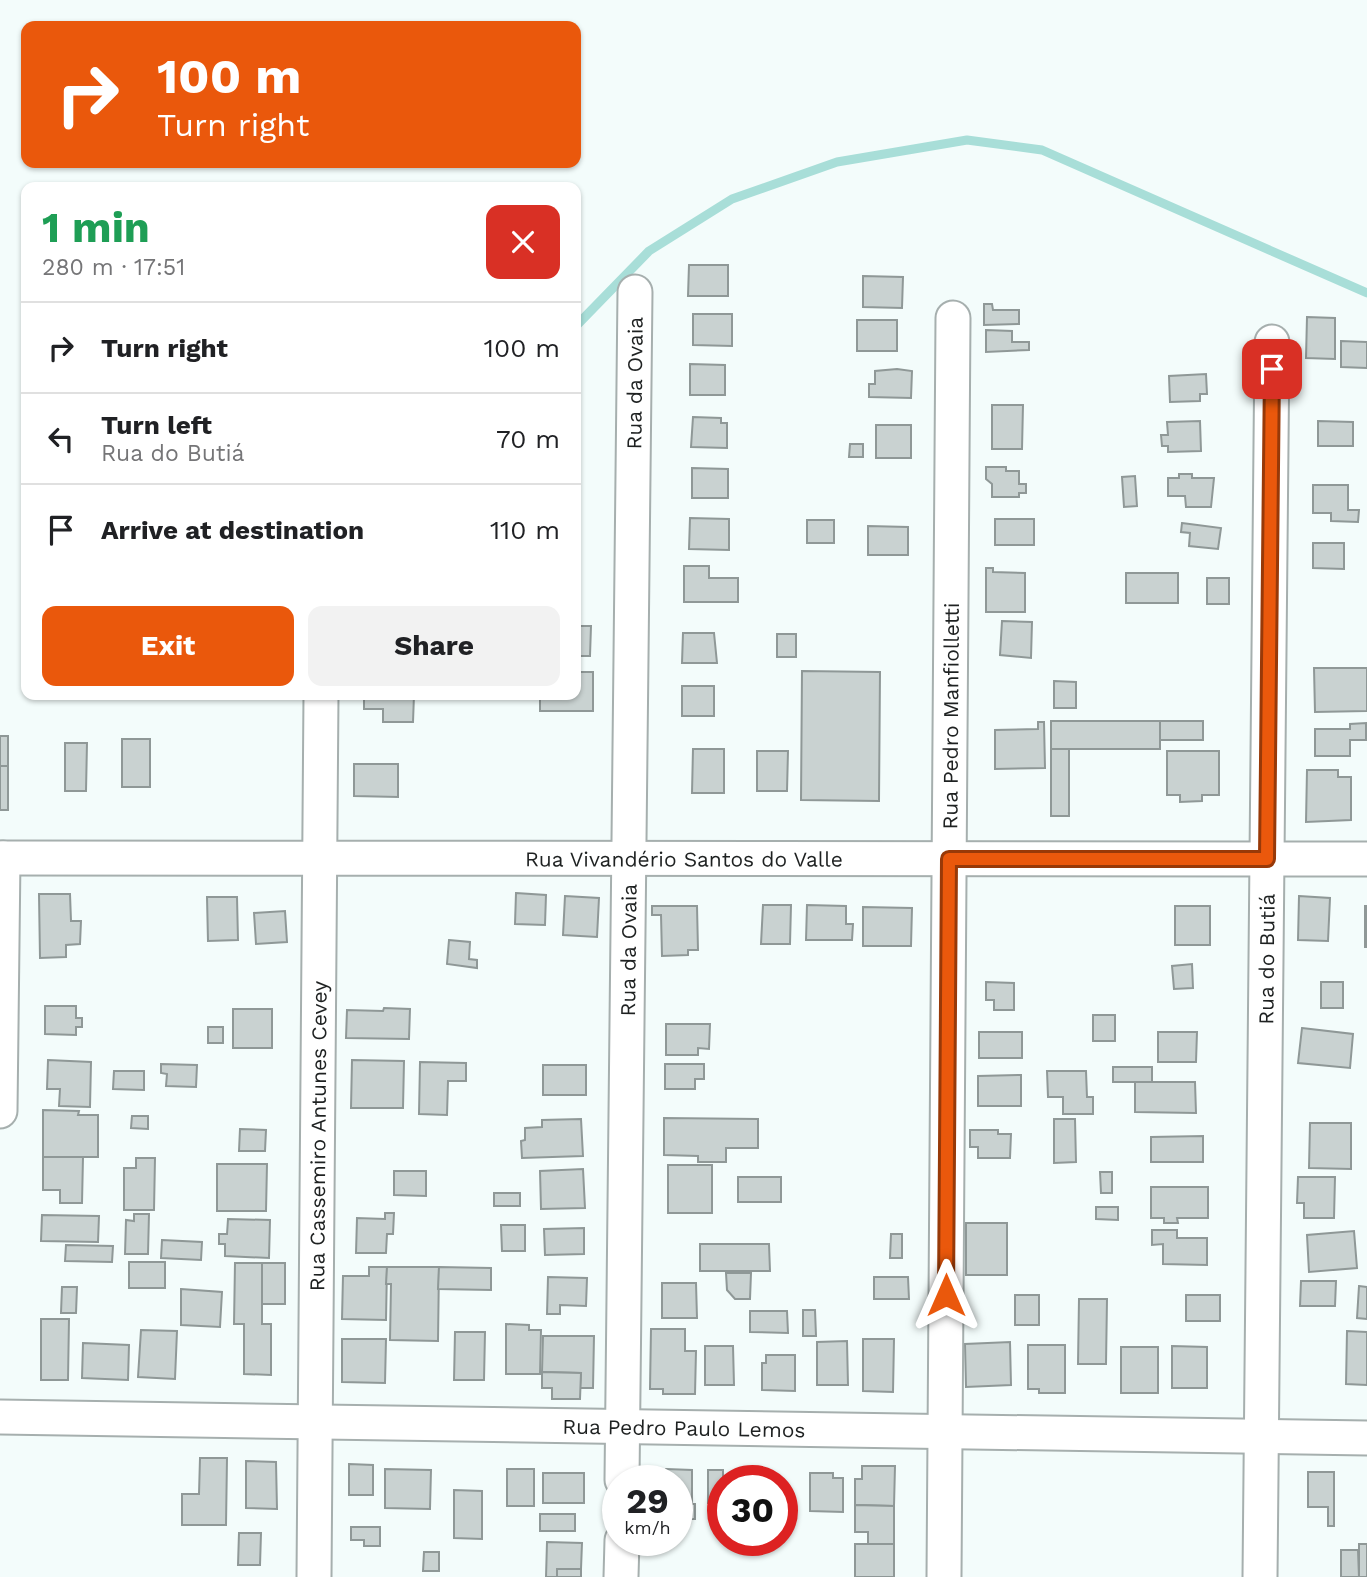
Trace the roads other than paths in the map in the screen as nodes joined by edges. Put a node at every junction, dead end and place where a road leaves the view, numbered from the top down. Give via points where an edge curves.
1 (635, 292) dead end
2 (953, 318) dead end
3 (1272, 342) dead end
4 (321, 700) edge
5 (2, 858) edge
6 (320, 858) junction
7 (629, 859) junction
8 (949, 859) junction
9 (1267, 859) junction
10 (1367, 859) edge
11 (0, 1111) edge
12 (0, 1417) edge
13 (315, 1422) junction
14 (623, 1427) junction
15 (945, 1431) junction
16 (1261, 1436) junction
17 (1367, 1438) edge
18 (622, 1465) edge
19 (622, 1556) edge
20 (314, 1577) edge
21 (621, 1577) edge
22 (943, 1577) edge
23 (1260, 1577) edge

1 - 7 street, Rua da Ovaia
2 - 8 street, Rua Pedro Manfiolletti
3 - 9 street, Rua do Butiá
4 - 6 street, Rua Cassemiro Antunes Cevey
5 - 6 street, Rua Vivandério Santos do Valle
5 - 11 street
6 - 7 street, Rua Vivandério Santos do Valle
6 - 13 street, Rua Cassemiro Antunes Cevey
7 - 8 street, Rua Vivandério Santos do Valle
7 - 14 street, Rua da Ovaia
8 - 9 street, Rua Vivandério Santos do Valle
8 - 15 street, Rua Pedro Manfiolletti
9 - 10 street, Rua Vivandério Santos do Valle
9 - 16 street, Rua do Butiá
12 - 13 street, Rua Pedro Paulo Lemos
13 - 14 street, Rua Pedro Paulo Lemos
13 - 20 street, Rua Cassemiro Antunes Cevey
14 - 15 street, Rua Pedro Paulo Lemos
14 - 18 street, Rua da Ovaia
15 - 16 street, Rua Pedro Paulo Lemos
15 - 22 street, Rua Pedro Manfiolletti
16 - 17 street, Rua Pedro Paulo Lemos
16 - 23 street, Rua do Butiá
19 - 21 street

